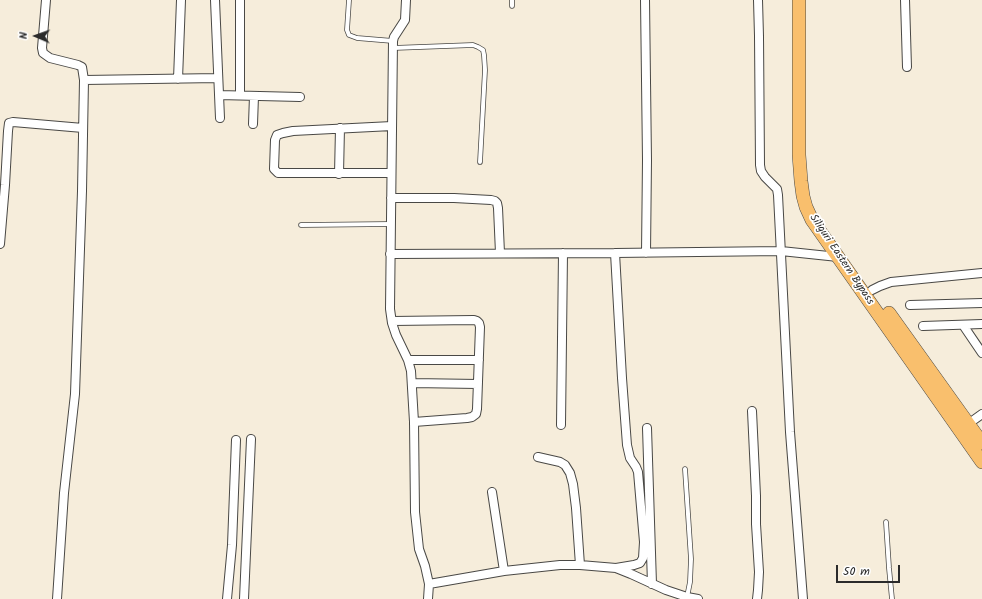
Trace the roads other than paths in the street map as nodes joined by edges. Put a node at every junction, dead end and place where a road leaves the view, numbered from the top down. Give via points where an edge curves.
1 (46, 0) edge
2 (181, 0) edge
3 (216, 0) edge
4 (240, 0) edge
5 (349, 0) edge
6 (406, 0) edge
7 (512, 0) edge
8 (645, 0) edge
9 (758, 0) edge
10 (799, 0) edge
11 (808, 0) edge
12 (905, 0) edge
13 (512, 6) dead end
14 (393, 45) junction
15 (908, 67) dead end
16 (218, 78) junction
17 (178, 79) junction
18 (84, 80) junction
19 (219, 95) junction
20 (240, 95) junction
21 (254, 96) junction
22 (300, 97) dead end
23 (220, 118) dead end
24 (253, 124) dead end
25 (392, 126) junction
26 (83, 128) junction
27 (340, 128) junction
28 (480, 162) dead end
29 (391, 173) junction
30 (339, 174) junction
31 (391, 198) junction
32 (391, 224) junction
33 (301, 225) dead end
34 (0, 244) edge
35 (781, 251) junction
36 (500, 253) junction
37 (563, 253) junction
38 (615, 253) junction
39 (646, 253) junction
40 (390, 254) junction
41 (838, 257) junction
42 (982, 273) edge
43 (872, 290) junction
44 (982, 304) edge
45 (910, 305) dead end
46 (392, 321) junction
47 (982, 324) edge
48 (963, 325) junction
49 (924, 326) dead end
50 (982, 353) edge
51 (408, 360) junction
52 (479, 360) junction
53 (412, 383) junction
54 (478, 384) junction
55 (752, 411) dead end
56 (982, 414) edge
57 (414, 422) junction
58 (968, 424) junction
59 (561, 425) dead end
60 (646, 428) dead end
61 (251, 439) dead end
62 (236, 440) dead end
63 (982, 442) edge
64 (538, 457) dead end
65 (982, 462) edge
66 (685, 469) dead end
67 (492, 492) dead end
68 (886, 522) dead end
69 (580, 565) junction
70 (616, 568) junction
71 (504, 571) junction
72 (429, 584) junction
73 (652, 584) junction
74 (687, 597) junction
75 (57, 599) edge
76 (227, 599) edge
77 (244, 599) edge
78 (428, 599) edge
79 (698, 599) edge
80 (757, 599) edge
81 (803, 599) edge
82 (892, 599) edge

1 - 18 street via 43,53 50,58 82,67
2 - 17 street
3 - 16 street
4 - 20 street
5 - 14 lane via 349,35
6 - 14 street via 406,17 394,37
7 - 13 lane
8 - 39 street
9 - 35 street via 760,165 761,172 777,189
10 - 41 main road, Siliguri Eastern Bypass via 799,155 803,196 812,220
11 - 43 main road, Siliguri Eastern Bypass via 809,187 818,216
12 - 15 street
14 - 25 street
14 - 28 lane via 472,45 482,50 484,70
16 - 17 street
16 - 19 street
17 - 18 street
18 - 26 street
19 - 20 street
19 - 23 street
20 - 21 street
21 - 22 street
21 - 24 street
25 - 27 street
25 - 29 street
26 - 34 street via 13,122 9,124
26 - 75 street via 75,394 64,493
27 - 30 street
27 - 30 street via 283,132 277,135 274,169 278,173
29 - 30 street
29 - 31 street
31 - 32 street
31 - 36 street via 495,201 498,208
32 - 33 lane
32 - 40 street
35 - 39 street
35 - 41 street
35 - 81 street via 790,432
36 - 37 street
36 - 40 street
37 - 38 street
37 - 59 street
38 - 39 street
38 - 70 street via 627,445 630,458 638,472 644,542 643,558 640,563
40 - 46 street
41 - 65 main road, Siliguri Eastern Bypass
42 - 43 street via 891,282
43 - 58 main road, Siliguri Eastern Bypass
44 - 45 street
46 - 51 street
46 - 52 street via 477,321 480,327
47 - 48 street
48 - 49 street
48 - 50 street
51 - 52 street
51 - 53 street
52 - 54 street
53 - 54 street
53 - 57 street
54 - 57 street via 476,414 472,417
55 - 80 street via 759,572
56 - 58 street
57 - 72 street via 415,512 419,549
58 - 63 main road, Siliguri Eastern Bypass
60 - 73 street
61 - 77 street
62 - 76 street
64 - 69 street via 560,462 570,473 576,508
66 - 74 lane via 691,559
67 - 71 street
68 - 82 lane
69 - 70 street
69 - 71 street
70 - 73 street
71 - 72 street
72 - 78 street
73 - 74 street
74 - 79 street

